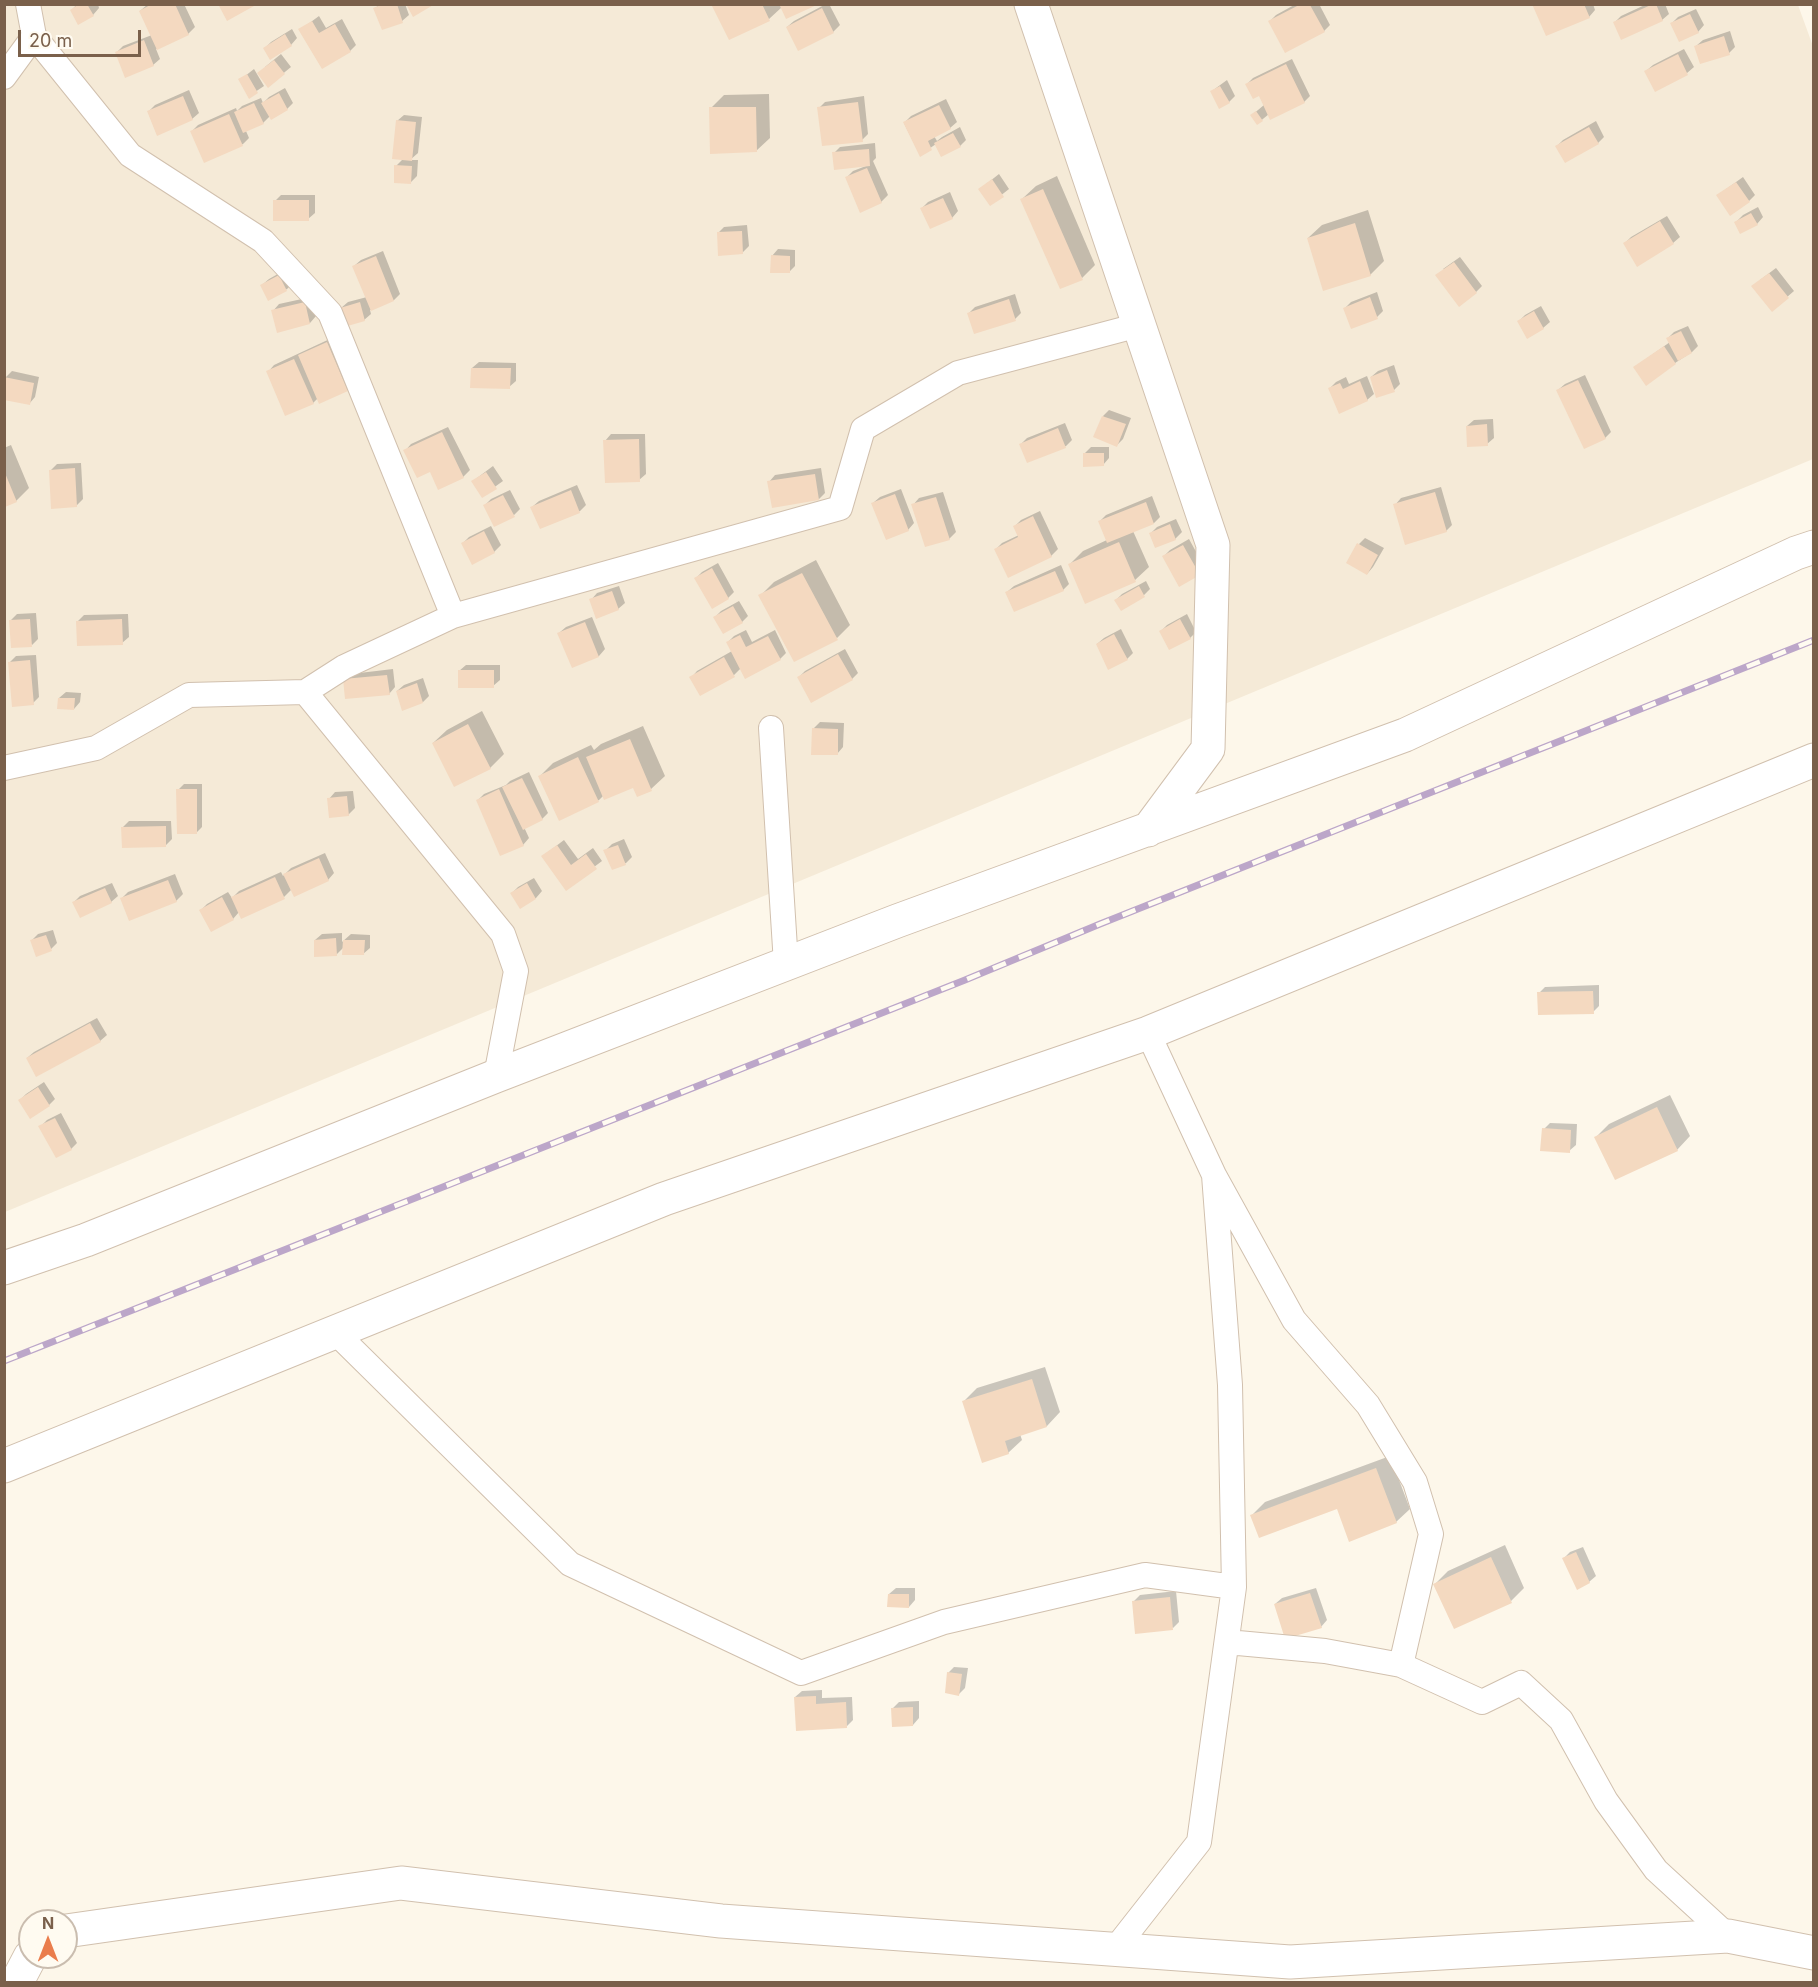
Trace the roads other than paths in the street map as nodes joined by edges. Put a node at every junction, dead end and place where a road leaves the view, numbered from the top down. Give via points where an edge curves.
1 (28, 4) edge
2 (1031, 4) edge
3 (34, 36) junction
4 (4, 77) edge
5 (1140, 325) junction
6 (1814, 547) edge
7 (453, 616) junction
8 (305, 692) junction
9 (771, 728) dead end
10 (1814, 760) edge
11 (4, 768) edge
12 (1148, 830) junction
13 (786, 964) junction
14 (1148, 1033) junction
15 (496, 1076) junction
16 (1214, 1175) junction
17 (4, 1268) edge
18 (336, 1332) junction
19 (4, 1466) edge
20 (1234, 1587) junction
21 (1227, 1642) junction
22 (1401, 1665) junction
23 (78, 1929) edge
24 (1728, 1936) junction
25 (1115, 1949) junction
26 (1814, 1953) edge
27 (24, 1969) edge
28 (14, 1983) edge

1 - 3 lane
2 - 5 street
3 - 4 lane
3 - 7 lane via 130,155 263,241 330,313
5 - 7 lane via 958,373 863,429 840,508
5 - 12 street via 1213,545 1208,749
6 - 12 street via 1406,735
7 - 8 lane via 344,667
8 - 11 lane via 189,695 96,748
8 - 15 lane via 503,934 516,971
9 - 13 lane
10 - 14 street
12 - 13 street
13 - 15 street
14 - 16 lane
14 - 18 street via 664,1199
15 - 17 street via 86,1240
16 - 20 lane via 1230,1385
16 - 22 lane via 1294,1320 1368,1405 1415,1482 1431,1534
18 - 19 street
18 - 20 lane via 570,1564 801,1673 944,1622 1145,1575
20 - 21 lane
21 - 22 lane via 1325,1651
21 - 25 lane via 1199,1842
22 - 24 lane via 1482,1702 1521,1683 1561,1720 1606,1801 1656,1870
23 - 25 street via 401,1883 721,1921
24 - 25 street via 1290,1962
24 - 26 street
27 - 28 street

